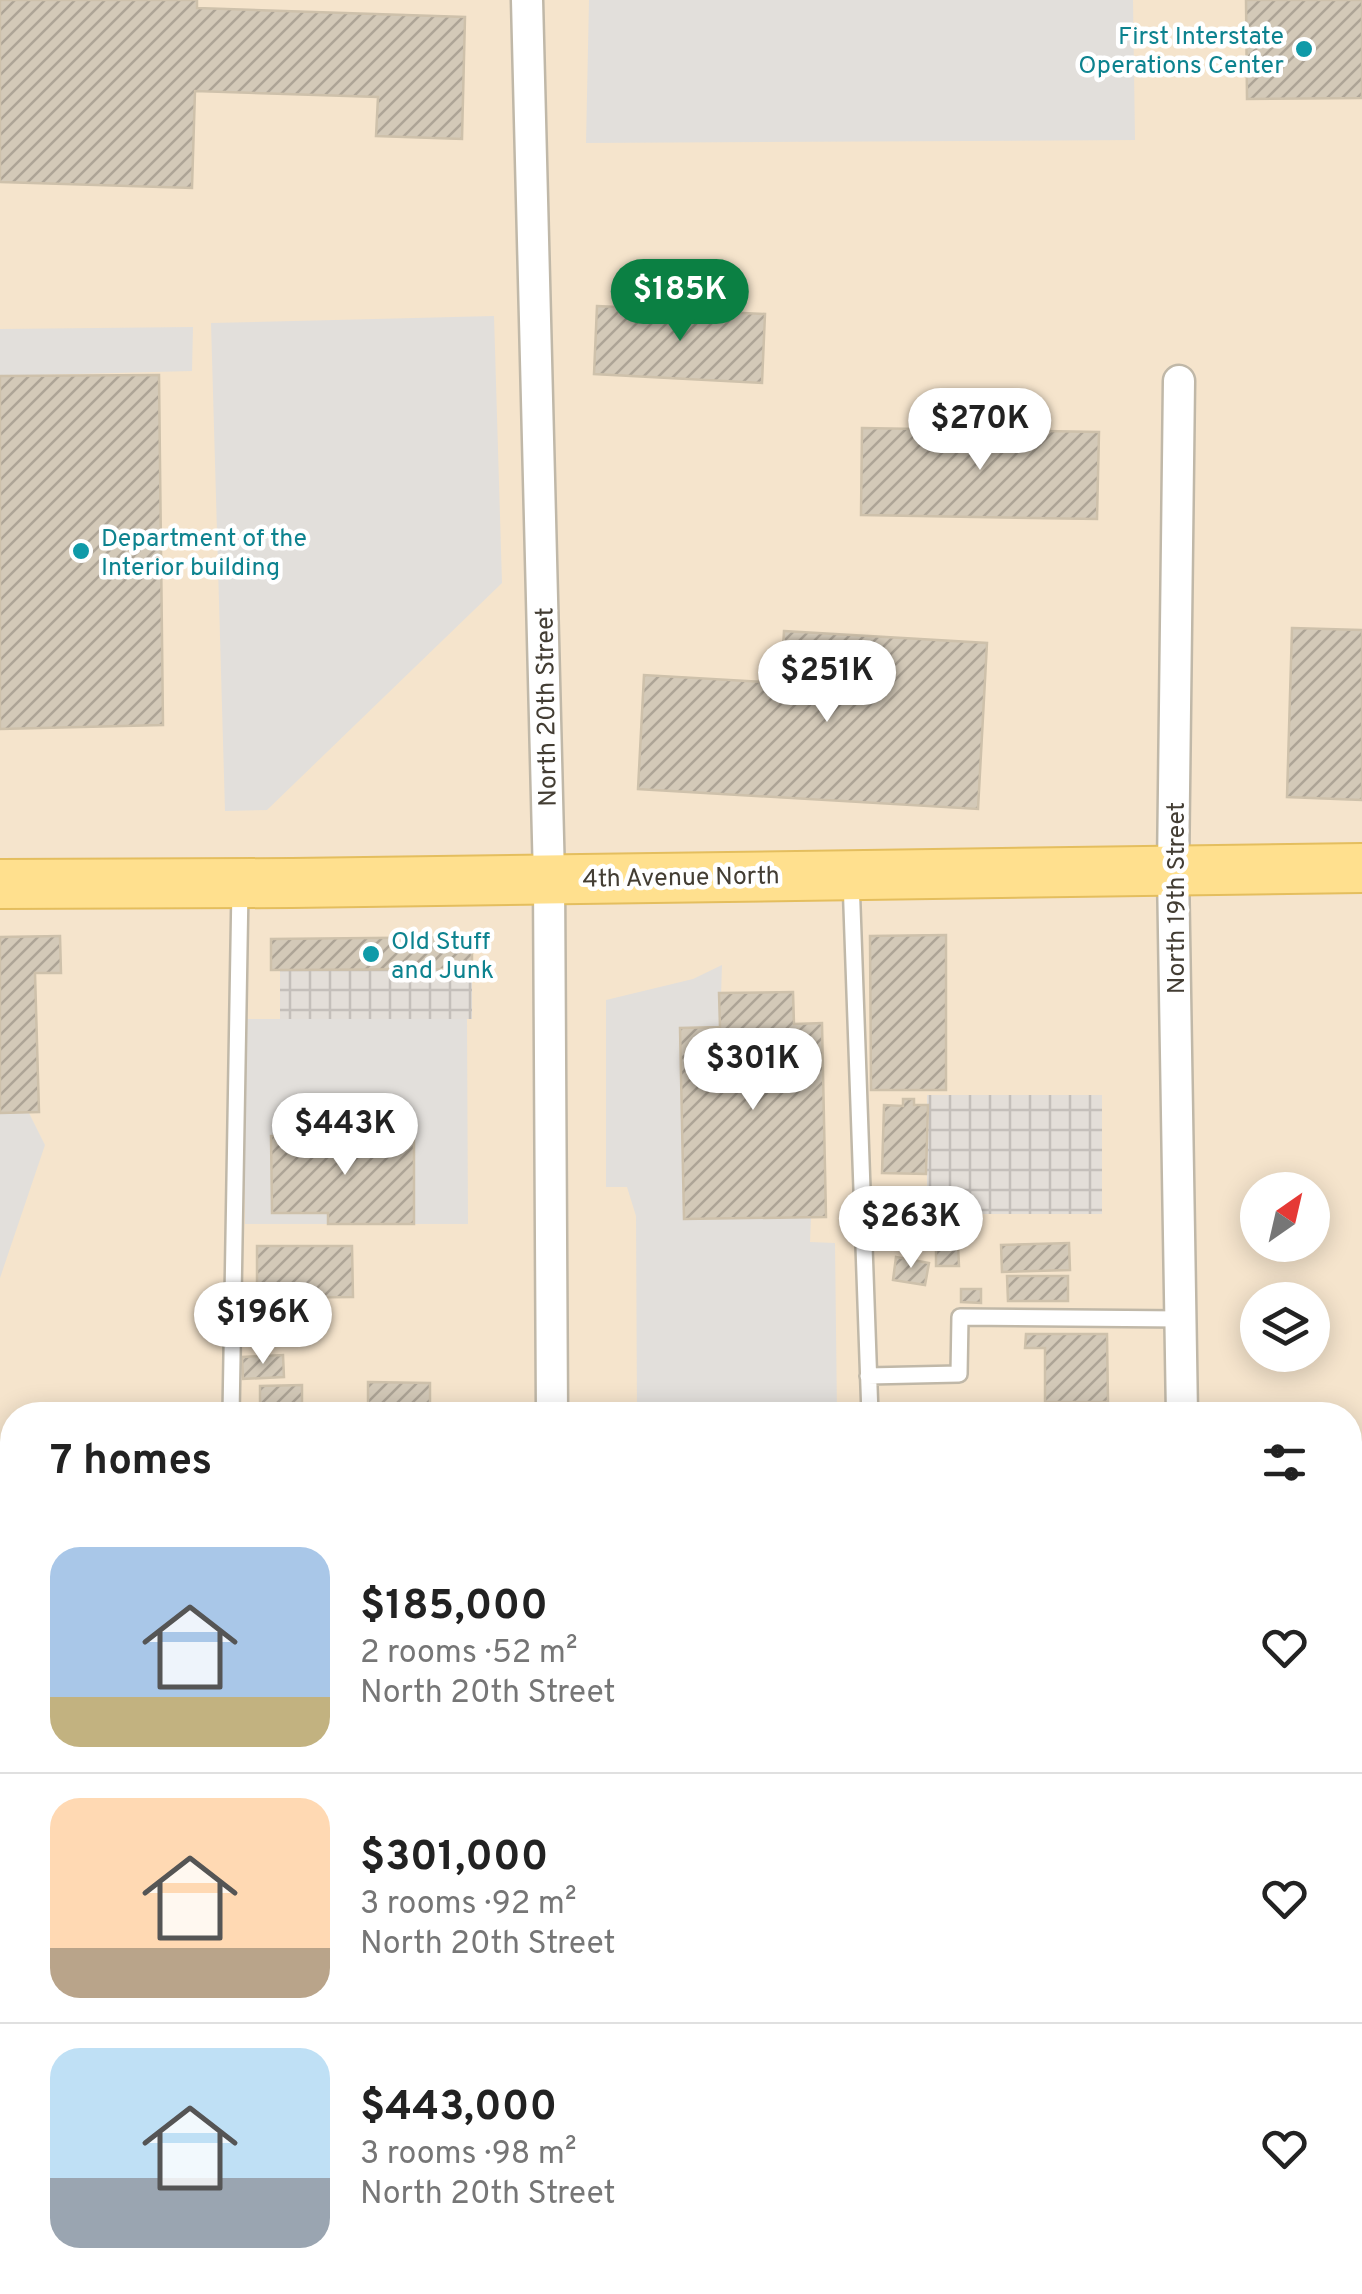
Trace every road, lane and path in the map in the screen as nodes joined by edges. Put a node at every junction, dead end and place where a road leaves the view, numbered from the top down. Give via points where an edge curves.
1 (527, 0) edge
2 (1179, 382) dead end
3 (1362, 868) edge
4 (1174, 872) junction
5 (850, 875) junction
6 (549, 878) junction
7 (0, 884) edge
8 (240, 884) junction
9 (1180, 1319) junction
10 (868, 1376) junction
11 (231, 1402) edge
12 (552, 1402) edge
13 (869, 1402) edge
14 (1182, 1402) edge

1 - 6 street, North 20th Street
2 - 4 street, North 19th Street
3 - 4 main road, 4th Avenue North
4 - 5 main road, 4th Avenue North
4 - 9 street, North 19th Street
5 - 6 main road, 4th Avenue North
5 - 10 lane
6 - 8 main road, 4th Avenue North
6 - 12 street, North 20th Street
7 - 8 main road, 4th Avenue North
8 - 11 lane
9 - 10 lane via 960,1317 959,1374
9 - 14 street, North 19th Street
10 - 13 lane

